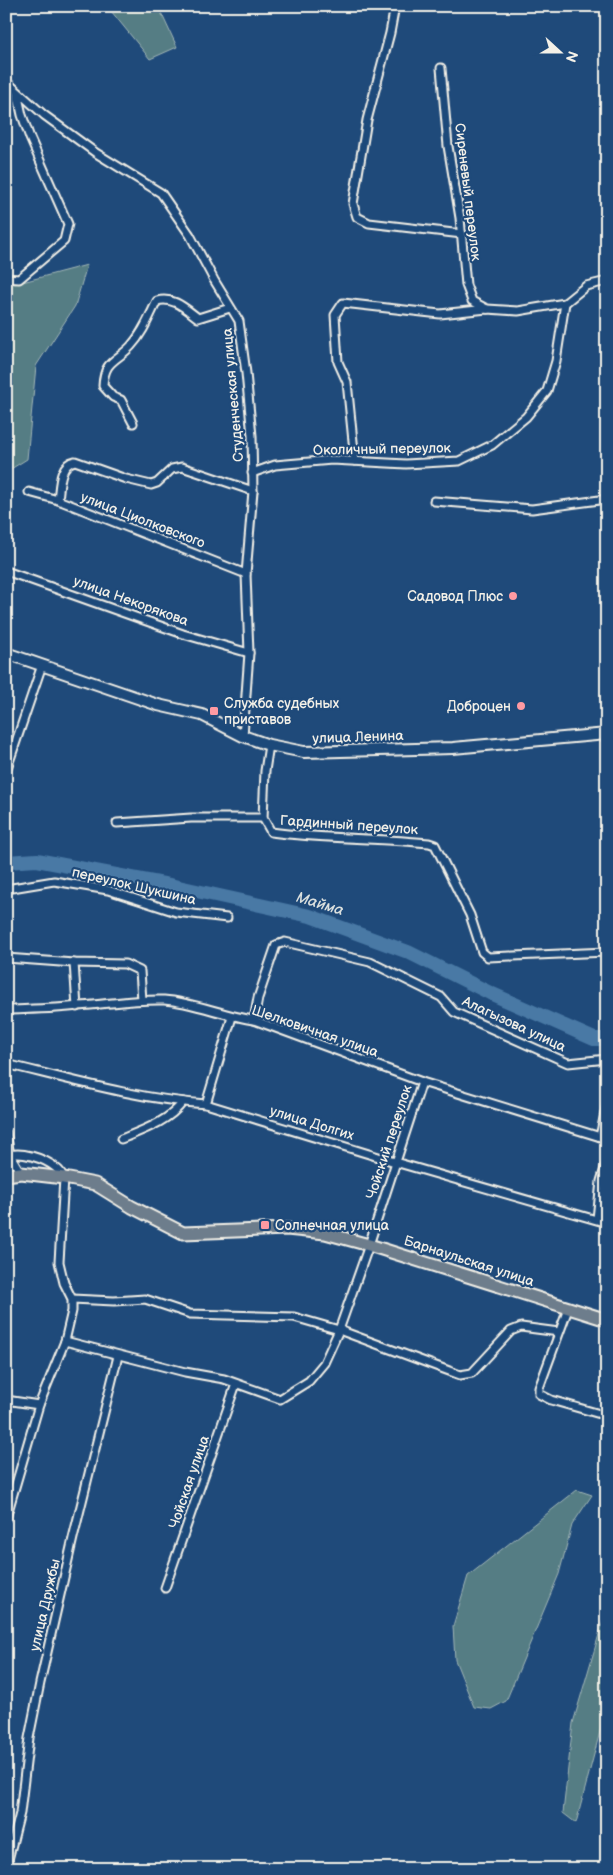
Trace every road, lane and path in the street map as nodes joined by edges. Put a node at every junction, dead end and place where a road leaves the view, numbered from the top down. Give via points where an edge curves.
1 (395, 6) edge
2 (441, 68) dead end
3 (6, 81) edge
4 (17, 92) junction
5 (462, 234) junction
6 (6, 278) edge
7 (607, 281) edge
8 (565, 303) junction
9 (230, 308) junction
10 (487, 309) junction
11 (133, 423) dead end
12 (356, 461) junction
13 (252, 473) junction
14 (252, 491) junction
15 (29, 492) dead end
16 (607, 499) edge
17 (58, 500) junction
18 (434, 501) dead end
19 (6, 571) edge
20 (246, 574) junction
21 (6, 653) edge
22 (249, 653) junction
23 (42, 665) junction
24 (607, 734) edge
25 (243, 736) junction
26 (269, 745) junction
27 (6, 771) edge
28 (263, 818) junction
29 (117, 823) dead end
30 (6, 889) edge
31 (227, 918) dead end
32 (607, 952) edge
33 (6, 958) edge
34 (74, 963) junction
35 (142, 1000) junction
36 (77, 1007) junction
37 (6, 1010) edge
38 (232, 1017) junction
39 (254, 1020) junction
40 (607, 1059) edge
41 (6, 1064) edge
42 (422, 1082) junction
43 (183, 1102) junction
44 (607, 1102) edge
45 (206, 1104) junction
46 (6, 1133) edge
47 (603, 1138) edge
48 (121, 1139) dead end
49 (8, 1156) edge
50 (395, 1162) junction
51 (607, 1162) edge
52 (21, 1173) junction
53 (6, 1175) edge
54 (64, 1178) junction
55 (597, 1219) junction
56 (607, 1223) edge
57 (369, 1245) junction
58 (72, 1298) junction
59 (568, 1309) junction
60 (606, 1316) edge
61 (339, 1330) junction
62 (558, 1332) junction
63 (65, 1341) junction
64 (118, 1356) junction
65 (236, 1384) junction
66 (6, 1400) edge
67 (39, 1405) junction
68 (607, 1416) edge
69 (6, 1518) edge
70 (165, 1588) dead end
71 (7, 1861) edge
72 (8, 1869) edge

1 - 5 street via 367,120 353,204 357,217 369,223
2 - 5 street, Сиреневый переулок via 448,146
3 - 4 street
4 - 6 street via 30,138 68,224 64,241 19,279
4 - 9 street, Студенческая улица via 96,153 161,193 190,235
5 - 10 street, Сиреневый переулок via 466,285 472,301
7 - 8 street via 586,286
8 - 10 street via 518,311
8 - 12 street, Околичный переулок via 556,361 547,391 526,417 492,445 459,461 406,464
9 - 11 street via 198,318 177,302 157,301 144,329 103,374 103,386 113,397 121,400
9 - 13 street, Студенческая улица via 239,321 245,365
10 - 12 street via 440,314 343,303 335,315 338,362 347,382
12 - 13 street, Околичный переулок via 275,464
13 - 14 street, Студенческая улица
14 - 17 street via 182,467 172,469 151,485 126,480 75,461 68,462 64,468
14 - 20 street, Студенческая улица
15 - 17 street, улица Циолковского
16 - 18 street via 532,508
17 - 20 street, улица Циолковского
19 - 22 street, улица Некорякова via 183,634
20 - 22 street, Студенческая улица
21 - 23 street, улица Ленина
22 - 25 street, Студенческая улица
23 - 25 street, улица Ленина via 202,716
23 - 27 street
24 - 26 street, улица Ленина via 453,748 304,752
25 - 26 street, улица Ленина
26 - 28 street, Гардинный переулок
28 - 29 street, Гардинный переулок
28 - 32 street, Гардинный переулок via 271,832 435,845 470,915 482,952 488,957
30 - 31 street, переулок Шукшина via 54,881 108,890 176,912
33 - 34 street
34 - 35 street via 125,964 136,968 140,971
34 - 36 street
35 - 36 street, Шелковичная улица
35 - 38 street, Шелковичная улица via 166,1000
36 - 37 street, Шелковичная улица
38 - 39 street, Шелковичная улица
38 - 45 street
39 - 40 street, Алагызова улица via 276,945 284,942 370,962 441,997 454,1012 568,1064
39 - 42 street, Шелковичная улица
41 - 43 street, улица Долгих
42 - 47 street, Шелковичная улица
42 - 50 street, Чойский переулок
43 - 45 street, улица Долгих
43 - 48 street via 177,1111 152,1127
44 - 47 street
45 - 50 street, улица Долгих
46 - 49 street
49 - 52 street
49 - 54 street via 32,1155 56,1167
50 - 55 street, улица Долгих
50 - 57 street, Чойский переулок
51 - 55 street via 601,1181
52 - 53 main road, Барнаульская улица
52 - 54 main road, Барнаульская улица
54 - 57 main road, Барнаульская улица via 95,1184 183,1233 287,1229
54 - 58 street via 59,1262
55 - 56 street, улица Долгих
57 - 59 main road, Барнаульская улица
57 - 61 street, Чойский переулок
58 - 61 street via 114,1302 145,1299 190,1314 294,1317
58 - 63 street
59 - 60 main road, Барнаульская улица
59 - 62 street
61 - 62 street via 460,1375 472,1373 511,1331 521,1327
61 - 65 street, Чойский переулок via 324,1363 309,1381 280,1399
62 - 68 street via 539,1388 540,1394
63 - 64 street, Чойский переулок
63 - 67 street
64 - 65 street, Чойский переулок
64 - 71 street, улица Дружбы via 40,1683 29,1738 20,1813
65 - 70 street, Чойская улица
66 - 67 street
67 - 69 street
71 - 72 street, улица Дружбы

